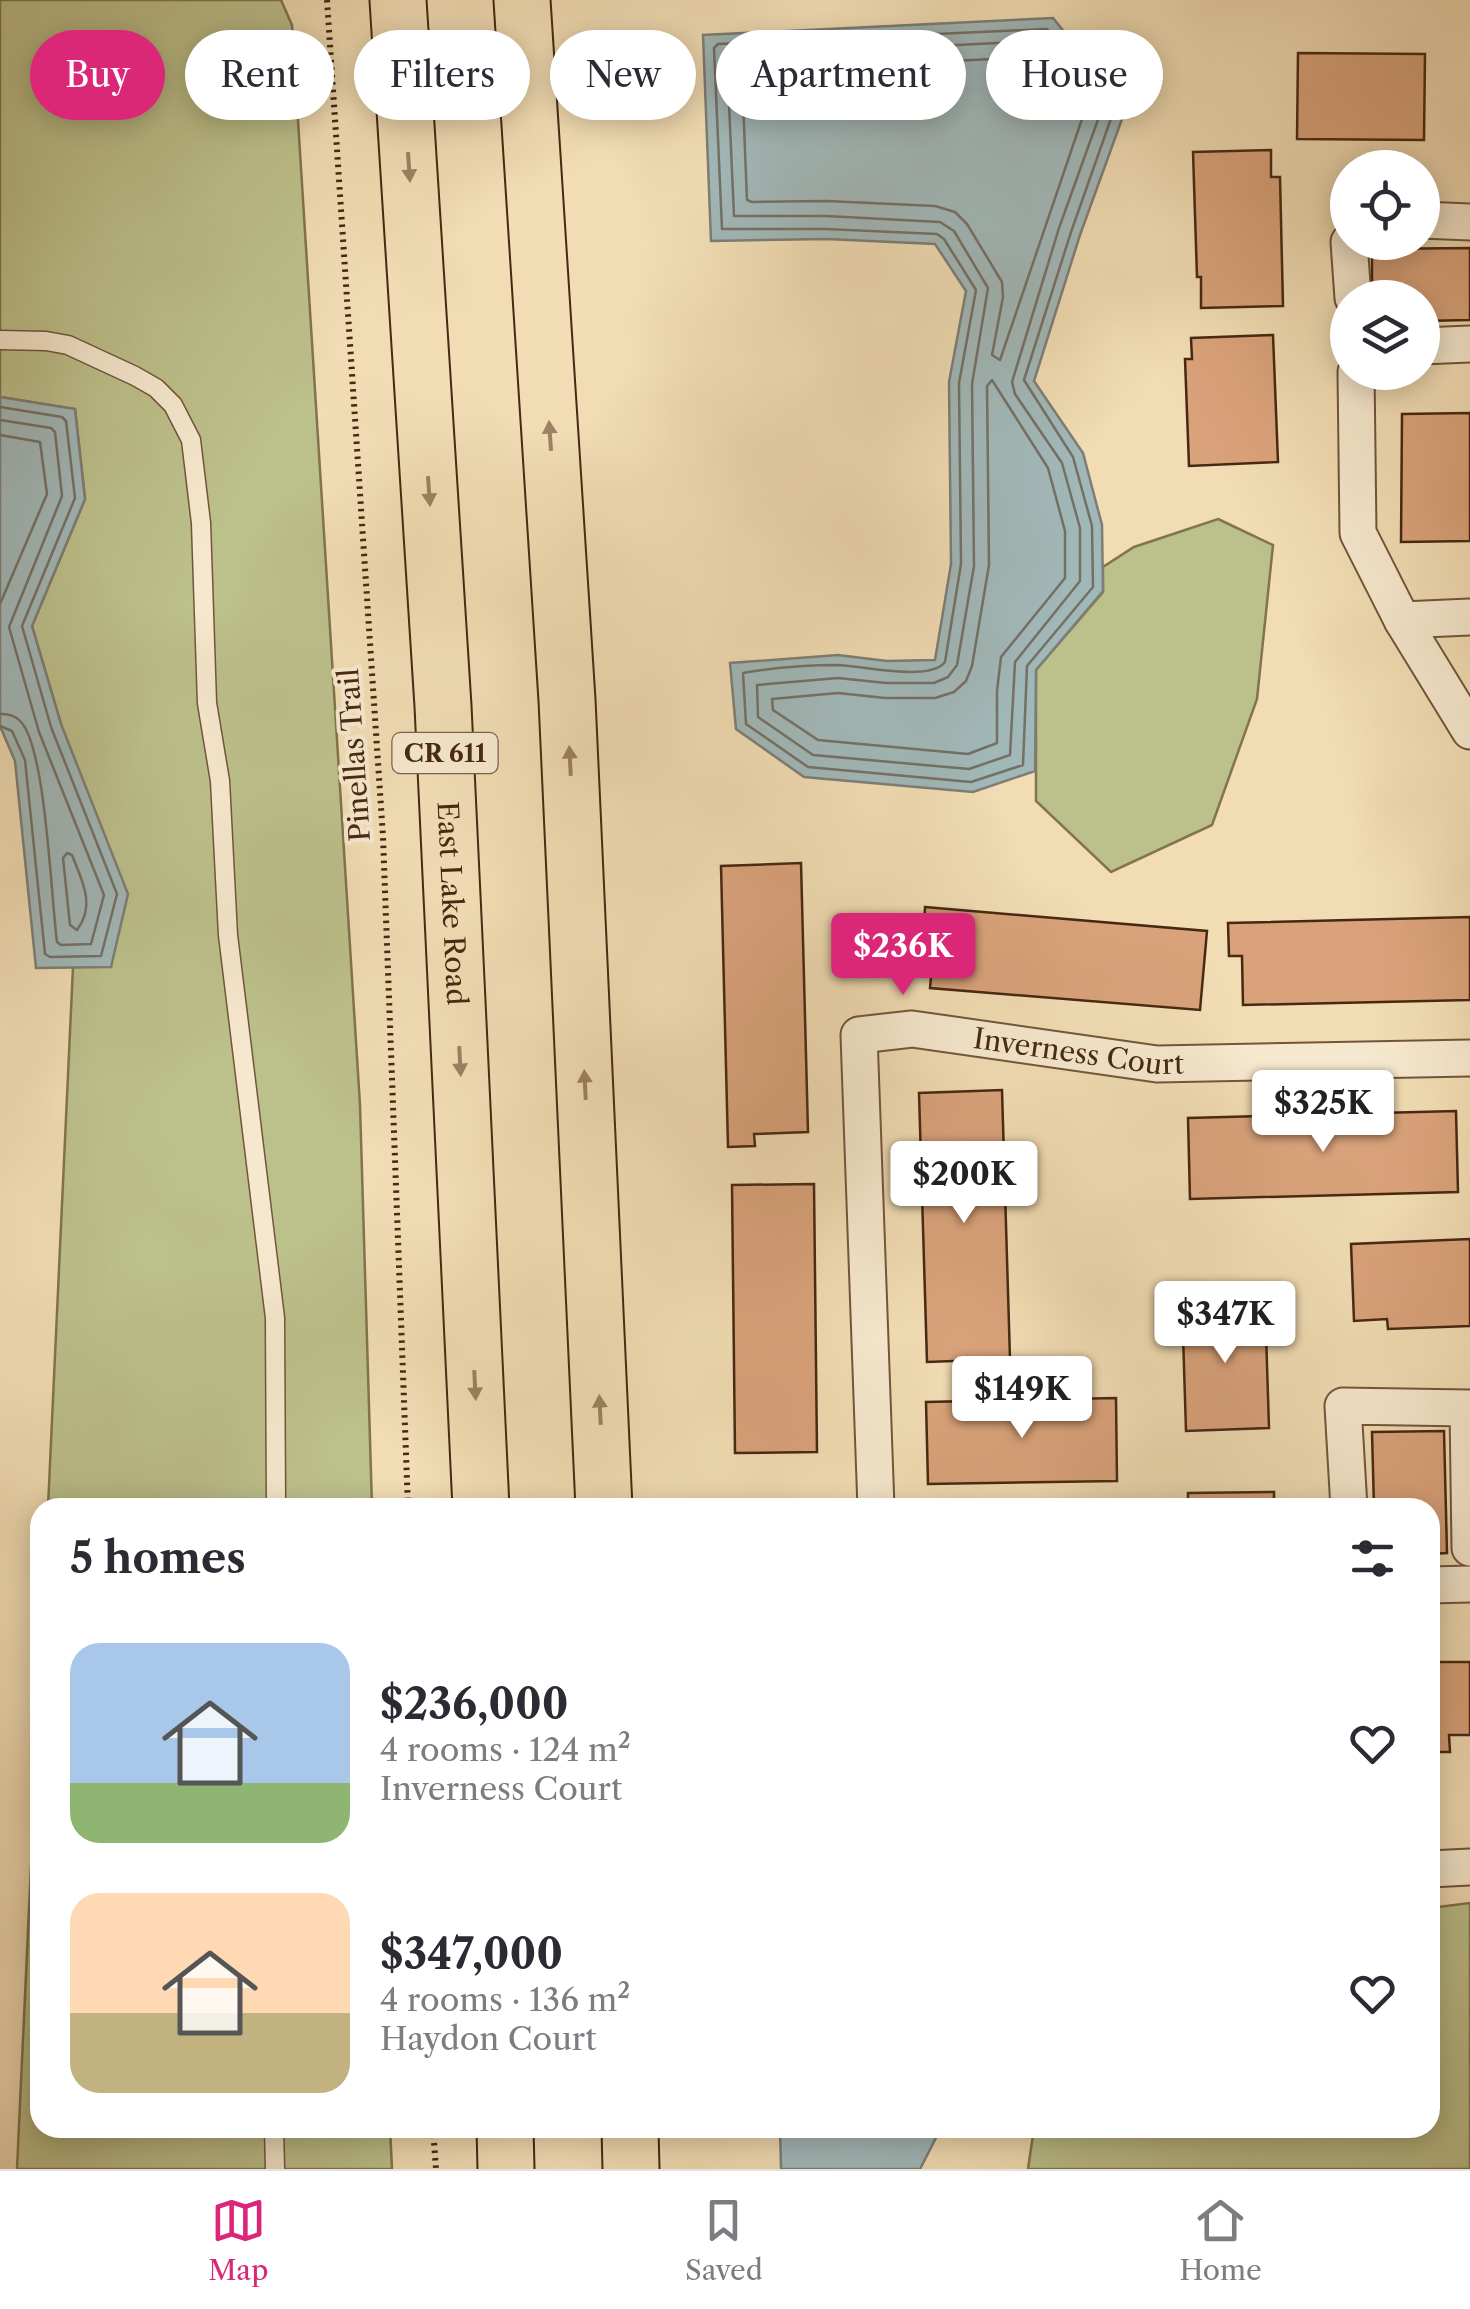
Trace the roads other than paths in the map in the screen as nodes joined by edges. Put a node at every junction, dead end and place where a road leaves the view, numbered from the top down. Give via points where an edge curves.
1 (398, 0) edge
2 (522, 0) edge
3 (1440, 221) edge
4 (1470, 222) edge
5 (0, 340) edge
6 (1470, 344) edge
7 (1440, 345) edge
8 (1356, 390) edge
9 (1470, 617) edge
10 (1402, 620) junction
11 (1470, 731) edge
12 (1470, 1058) edge
13 (276, 1498) edge
14 (480, 1498) edge
15 (604, 1498) edge
16 (876, 1498) edge
17 (1348, 1498) edge
18 (1470, 1548) edge
19 (1440, 1584) edge
20 (1470, 1584) edge
21 (1470, 1867) edge
22 (1440, 1868) edge
23 (274, 2138) edge
24 (505, 2138) edge
25 (630, 2138) edge
26 (274, 2169) edge
27 (506, 2169) edge
28 (631, 2169) edge

1 -> 14 main road, East Lake Road / CR 611 via 443,706
15 -> 2 main road via 567,700
3 - 4 street
5 - 13 lane via 68,346 135,376 173,405 191,440 228,934 275,1318
6 - 7 street
8 - 10 street via 1358,533
9 - 10 street
10 - 11 street
12 - 16 street, Inverness Court via 1157,1064 912,1029 859,1035
17 - 18 street via 1343,1406 1468,1408
19 - 20 street
21 - 22 street
23 - 26 lane
24 - 27 main road
25 - 28 main road

